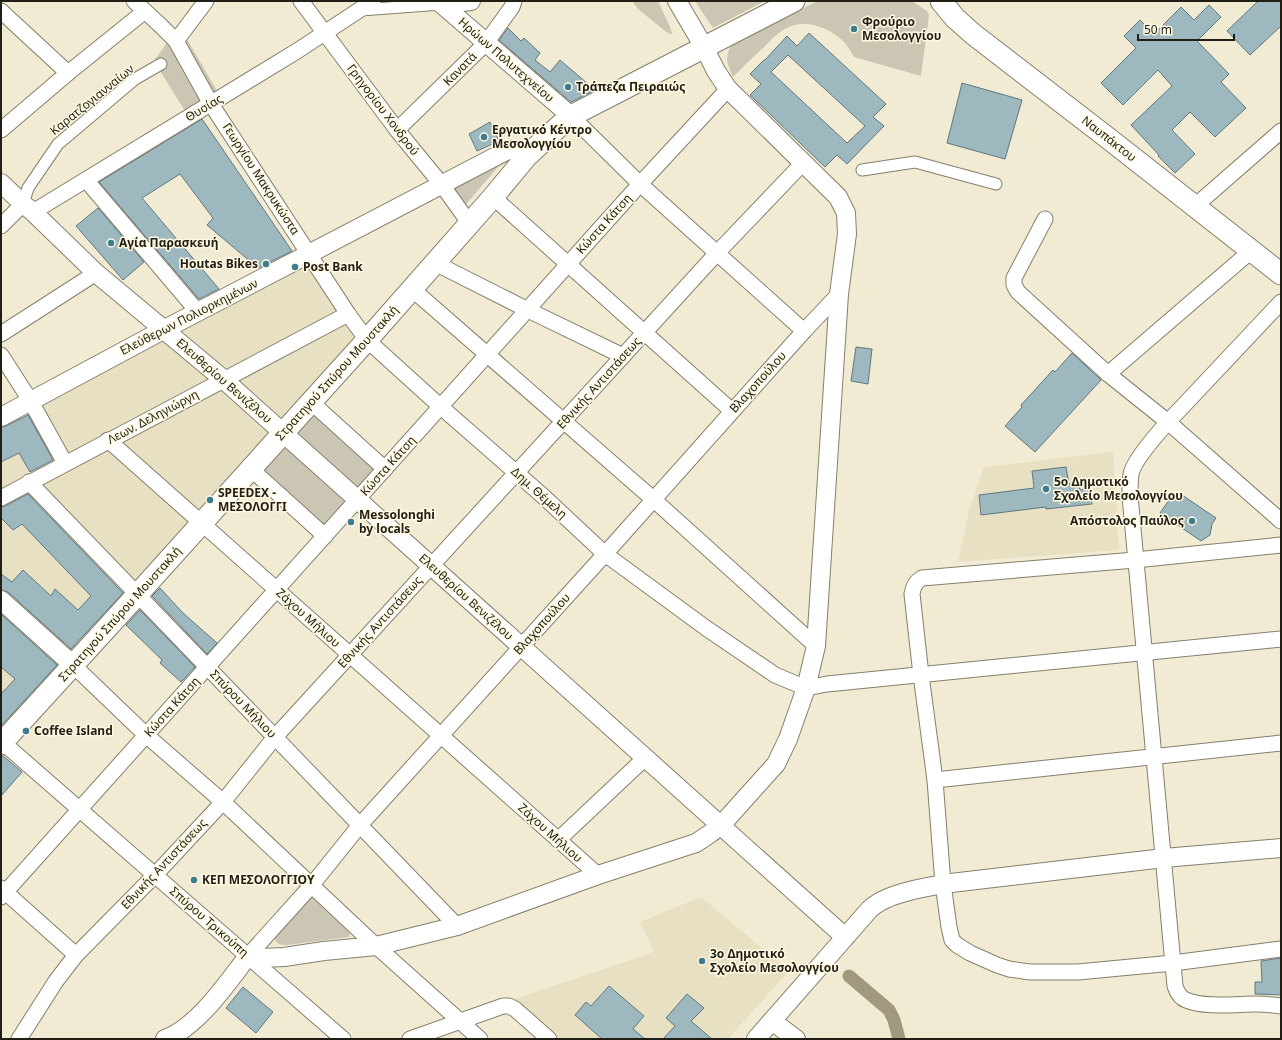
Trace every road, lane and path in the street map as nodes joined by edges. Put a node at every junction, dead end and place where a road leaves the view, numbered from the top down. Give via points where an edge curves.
1 (206, 1) edge
2 (301, 1) edge
3 (471, 1) edge
4 (514, 1) edge
5 (677, 1) edge
6 (794, 1) edge
7 (941, 1) edge
8 (440, 3) edge
9 (367, 5) edge
10 (140, 6) edge
11 (1, 11) edge
12 (325, 34) junction
13 (176, 41) junction
14 (486, 43) junction
15 (704, 47) junction
16 (161, 64) dead end
17 (68, 73) junction
18 (728, 89) junction
19 (211, 104) junction
20 (571, 116) junction
21 (1, 130) edge
22 (398, 130) junction
23 (1281, 131) edge
24 (527, 156) junction
25 (803, 163) junction
26 (862, 170) dead end
27 (86, 180) junction
28 (1, 183) edge
29 (640, 184) junction
30 (996, 184) dead end
31 (442, 185) junction
32 (493, 197) junction
33 (1194, 206) junction
34 (28, 208) junction
35 (1045, 220) dead end
36 (470, 224) junction
37 (1, 226) edge
38 (1251, 251) junction
39 (717, 253) junction
40 (310, 254) junction
41 (435, 263) junction
42 (569, 264) junction
43 (96, 273) junction
44 (1281, 274) edge
45 (412, 289) junction
46 (840, 294) junction
47 (1281, 302) edge
48 (528, 310) junction
49 (198, 312) junction
50 (348, 314) junction
51 (164, 330) junction
52 (804, 331) junction
53 (645, 333) junction
54 (1, 334) edge
55 (367, 340) junction
56 (488, 354) junction
57 (1, 355) edge
58 (623, 356) junction
59 (1108, 374) junction
60 (223, 379) junction
61 (30, 400) junction
62 (311, 402) junction
63 (441, 407) junction
64 (732, 411) junction
65 (1, 417) edge
66 (564, 421) junction
67 (1168, 422) junction
68 (284, 433) junction
69 (108, 440) junction
70 (65, 463) junction
71 (251, 469) junction
72 (385, 469) junction
73 (517, 473) junction
74 (29, 482) junction
75 (1, 498) edge
76 (653, 499) junction
77 (358, 500) junction
78 (1281, 521) edge
79 (201, 523) junction
80 (325, 536) junction
81 (1281, 545) edge
82 (605, 554) junction
83 (1135, 560) junction
84 (432, 566) junction
85 (277, 590) junction
86 (138, 595) junction
87 (1, 600) edge
88 (1281, 639) edge
89 (816, 646) junction
90 (522, 647) junction
91 (1144, 653) junction
92 (350, 655) junction
93 (73, 665) junction
94 (207, 667) junction
95 (921, 675) junction
96 (806, 688) junction
97 (146, 735) junction
98 (441, 736) junction
99 (275, 737) junction
100 (1, 743) edge
101 (1281, 743) edge
102 (1154, 756) junction
103 (645, 758) junction
104 (935, 780) junction
105 (222, 802) junction
106 (80, 810) junction
107 (360, 825) junction
108 (720, 825) junction
109 (558, 840) junction
110 (1281, 848) edge
111 (1164, 858) junction
112 (155, 875) junction
113 (598, 875) junction
114 (943, 884) junction
115 (311, 886) junction
116 (3, 892) edge
117 (457, 926) junction
118 (845, 937) junction
119 (376, 946) junction
120 (1281, 949) edge
121 (76, 955) junction
122 (248, 956) junction
123 (1173, 963) junction
124 (1281, 1006) edge
125 (772, 1021) junction
126 (453, 1024) junction
127 (19, 1039) edge
128 (167, 1039) edge
129 (343, 1039) edge
130 (410, 1039) edge
131 (436, 1039) edge
132 (480, 1039) edge
133 (549, 1039) edge
134 (756, 1039) edge
135 (796, 1039) edge

1 - 13 street
2 - 12 street, Γρηγορίου Χονδρού
3 - 8 street, Ηρώων Πολυτεχνείου
4 - 14 street, Κανατά
5 - 15 street
6 - 15 main road, Στρατηγού Σπύρου Μουστακλή
7 - 33 main road, Ναυπάκτου via 973,34
8 - 9 street
8 - 14 street, Ηρώων Πολυτεχνείου
9 - 12 street, Θυσίας
10 - 13 street, Γεωργίου Μακρυκώστα
10 - 17 street
11 - 17 street
12 - 19 street, Θυσίας
12 - 22 street, Γρηγορίου Χονδρού
13 - 19 street, Γεωργίου Μακρυκώστα
14 - 20 street, Ηρώων Πολυτεχνείου
14 - 22 street, Κανατά
15 - 18 street
15 - 20 main road, Στρατηγού Σπύρου Μουστακλή
16 - 34 street, Καρατζογιανναίων via 135,80 58,144 28,188
17 - 21 street
18 - 25 street
18 - 29 street, Κώστα Κάτση
19 - 27 street, Θυσίας
19 - 40 street, Γεωργίου Μακρυκώστα
20 - 24 main road, Στρατηγού Σπύρου Μουστακλή
20 - 29 street
22 - 31 street, Γρηγορίου Χονδρού
23 - 33 street
24 - 31 street, Ελεύθερων Πολιορκημένων via 517,150 508,150
24 - 32 main road, Στρατηγού Σπύρου Μουστακλή
25 - 39 street, Εθνικής Αντιστάσεως
25 - 46 street via 838,197 846,213 847,234
26 - 30 street via 915,162
27 - 34 street, Θυσίας
27 - 49 street
28 - 34 street, Ελευθερίου Βενιζέλου
29 - 39 street
29 - 42 street, Κώστα Κάτση
31 - 36 street, Γρηγορίου Χονδρού
31 - 40 street, Ελεύθερων Πολιορκημένων
32 - 36 main road, Στρατηγού Σπύρου Μουστακλή
32 - 42 street
33 - 38 main road, Ναυπάκτου
34 - 37 street, Θυσίας
34 - 43 street, Ελευθερίου Βενιζέλου
35 - 59 street via 1017,271 1014,285 1028,302
36 - 41 main road, Στρατηγού Σπύρου Μουστακλή
38 - 44 main road, Ναυπάκτου
38 - 59 street
39 - 52 street
39 - 53 street, Εθνικής Αντιστάσεως
40 - 49 street, Ελεύθερων Πολιορκημένων
40 - 50 street, Δημ. Θέμελη
41 - 45 main road, Στρατηγού Σπύρου Μουστακλή
41 - 48 street
42 - 48 street, Κώστα Κάτση
42 - 53 street
43 - 51 street, Ελευθερίου Βενιζέλου
43 - 54 street
45 - 55 main road, Στρατηγού Σπύρου Μουστακλή
45 - 56 street
46 - 52 street, Βλαχοπούλου
46 - 89 street
47 - 67 street
48 - 56 street, Κώστα Κάτση
48 - 58 street
49 - 51 street, Ελεύθερων Πολιορκημένων
50 - 55 street, Δημ. Θέμελη
50 - 60 street, Λεων. Δεληγιώργη
51 - 60 street, Ελευθερίου Βενιζέλου
51 - 61 street, Ελεύθερων Πολιορκημένων
52 - 64 street, Βλαχοπούλου
53 - 58 street, Εθνικής Αντιστάσεως
53 - 64 street
55 - 62 main road, Στρατηγού Σπύρου Μουστακλή
55 - 63 street, Δημ. Θέμελη
56 - 63 street, Κώστα Κάτση
56 - 66 street
57 - 61 street
58 - 66 street, Εθνικής Αντιστάσεως
59 - 67 street
60 - 68 street, Ελευθερίου Βενιζέλου
60 - 69 street, Λεων. Δεληγιώργη
61 - 65 street, Ελεύθερων Πολιορκημένων
61 - 70 street
62 - 68 main road, Στρατηγού Σπύρου Μουστακλή
62 - 72 street
63 - 72 street, Κώστα Κάτση
63 - 73 street, Δημ. Θέμελη
64 - 76 street, Βλαχοπούλου
66 - 73 street, Εθνικής Αντιστάσεως
66 - 76 street
67 - 78 street
67 - 83 street via 1131,473 1130,496
68 - 71 main road, Στρατηγού Σπύρου Μουστακλή
68 - 77 street, Ελευθερίου Βενιζέλου
69 - 70 street, Λεων. Δεληγιώργη
69 - 79 street, Ζάχου Μήλιου
70 - 74 street, Λεων. Δεληγιώργη
71 - 79 main road, Στρατηγού Σπύρου Μουστακλή
71 - 80 street
72 - 77 street, Κώστα Κάτση
73 - 82 street, Δημ. Θέμελη
73 - 84 street, Εθνικής Αντιστάσεως
74 - 75 street, Λεων. Δεληγιώργη
74 - 86 street, Σπύρου Μήλιου
76 - 82 street, Βλαχοπούλου
76 - 89 street
77 - 80 street, Κώστα Κάτση
77 - 84 street, Ελευθερίου Βενιζέλου
79 - 85 street, Ζάχου Μήλιου
79 - 86 main road, Στρατηγού Σπύρου Μουστακλή
80 - 85 street, Κώστα Κάτση
81 - 83 street
82 - 90 street, Βλαχοπούλου
82 - 96 street, Δημ. Θέμελη via 775,675
83 - 91 street
83 - 95 street via 918,580 912,594
84 - 90 street, Ελευθερίου Βενιζέλου
84 - 92 street, Εθνικής Αντιστάσεως
85 - 92 street, Ζάχου Μήλιου
85 - 94 street, Κώστα Κάτση
86 - 93 main road, Στρατηγού Σπύρου Μουστακλή
86 - 94 street, Σπύρου Μήλιου
87 - 93 street
88 - 91 street
89 - 96 street
90 - 98 street, Βλαχοπούλου
90 - 103 street, Ελευθερίου Βενιζέλου
91 - 95 street
91 - 102 street
92 - 98 street, Ζάχου Μήλιου
92 - 99 street, Εθνικής Αντιστάσεως
93 - 97 street
93 - 100 main road, Στρατηγού Σπύρου Μουστακλή
94 - 97 street, Κώστα Κάτση
94 - 99 street, Σπύρου Μήλιου
95 - 96 street
95 - 104 street
96 - 108 street via 776,764
97 - 105 street
97 - 106 street, Κώστα Κάτση
98 - 107 street, Βλαχοπούλου
98 - 109 street, Ζάχου Μήλιου
99 - 105 street, Εθνικής Αντιστάσεως
99 - 107 street, Σπύρου Μήλιου
100 - 106 street, Σπύρου Τρικούπη
101 - 102 street
102 - 104 street
102 - 111 street
103 - 108 street, Ελευθερίου Βενιζέλου
103 - 109 street
104 - 114 street
105 - 112 street, Εθνικής Αντιστάσεως
105 - 115 street
106 - 112 street, Σπύρου Τρικούπη
106 - 116 street, Κώστα Κάτση
107 - 115 street, Βλαχοπούλου
107 - 117 street, Σπύρου Μήλιου
108 - 113 street via 692,845
108 - 118 street, Ελευθερίου Βενιζέλου
109 - 113 street, Ζάχου Μήλιου
110 - 111 street
111 - 114 street
111 - 123 street
112 - 121 street, Εθνικής Αντιστάσεως
112 - 122 street, Σπύρου Τρικούπη
113 - 117 street
114 - 118 street via 879,902
114 - 123 street via 952,940 970,953 997,965 1030,972 1078,972
115 - 119 street
115 - 122 street, Βλαχοπούλου
116 - 121 street
117 - 119 street
118 - 125 street
119 - 122 street via 284,957
119 - 126 street
120 - 123 street
121 - 127 street, Εθνικής Αντιστάσεως
122 - 128 street via 200,1015 182,1031
122 - 129 street, Σπύρου Τρικούπη
123 - 124 street via 1175,986 1180,996 1187,1001
125 - 134 street
125 - 135 street
126 - 130 street
126 - 131 street
126 - 132 street
126 - 133 street via 502,1006 509,1006

